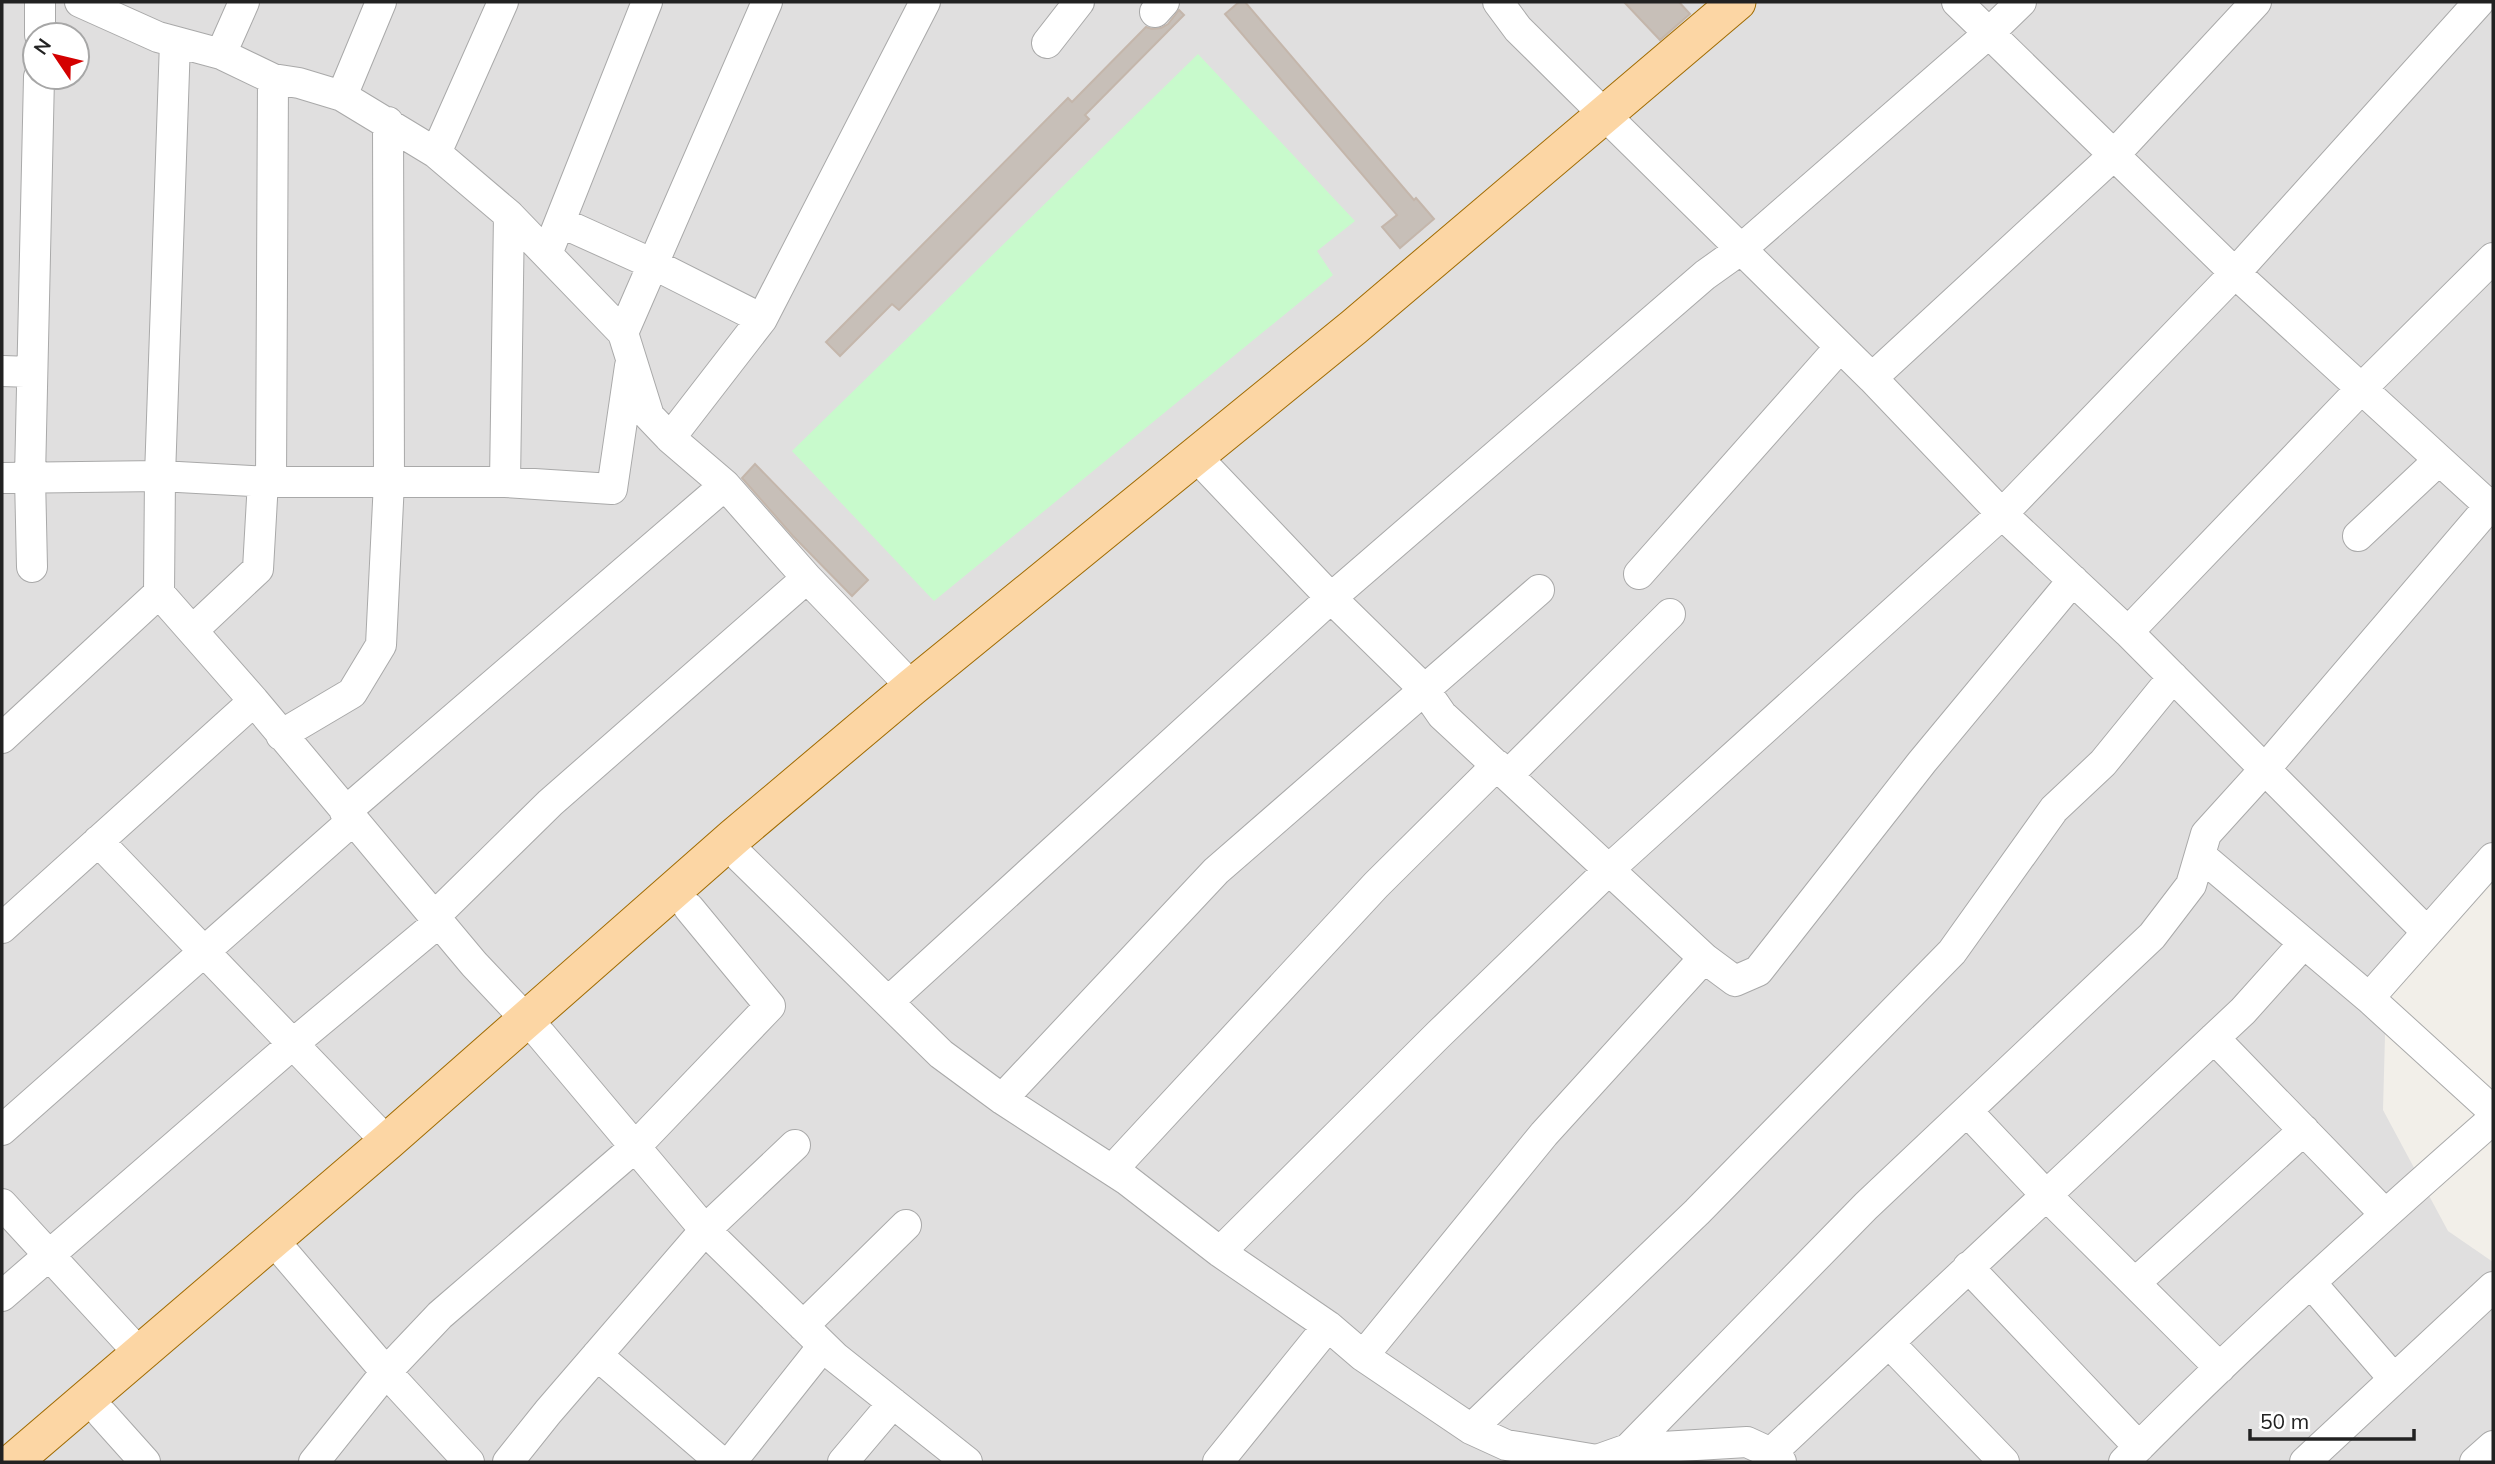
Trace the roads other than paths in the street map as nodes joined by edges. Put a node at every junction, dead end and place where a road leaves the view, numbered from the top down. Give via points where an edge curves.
1 (40, 2) edge
2 (80, 2) edge
3 (244, 2) edge
4 (381, 2) edge
5 (503, 2) edge
6 (647, 2) edge
7 (767, 2) edge
8 (925, 2) edge
9 (1079, 2) edge
10 (1498, 2) edge
11 (1737, 2) edge
12 (1765, 2) edge
13 (1957, 2) edge
14 (2021, 2) edge
15 (2256, 2) edge
16 (2479, 2) edge
17 (115, 9) edge
18 (40, 21) edge
19 (1988, 34) junction
20 (175, 42) junction
21 (1047, 43) dead end
22 (221, 54) junction
23 (274, 79) junction
24 (39, 91) edge
25 (342, 96) junction
26 (1610, 120) junction
27 (388, 122) junction
28 (436, 153) junction
29 (2114, 155) junction
30 (509, 215) junction
31 (560, 222) junction
32 (1740, 250) junction
33 (547, 254) junction
34 (2493, 258) edge
35 (653, 264) junction
36 (2235, 273) junction
37 (762, 319) junction
38 (627, 346) junction
39 (1840, 347) junction
40 (2, 371) edge
41 (32, 372) junction
42 (1872, 378) junction
43 (2361, 389) junction
44 (670, 438) junction
45 (2439, 460) junction
46 (1207, 467) junction
47 (160, 476) junction
48 (16, 477) edge
49 (267, 481) junction
50 (389, 482) junction
51 (505, 482) junction
52 (725, 485) junction
53 (2492, 505) edge
54 (2001, 514) junction
55 (2358, 536) dead end
56 (32, 567) dead end
57 (1640, 574) dead end
58 (807, 578) junction
59 (2073, 580) junction
60 (1539, 590) dead end
61 (159, 593) junction
62 (1331, 598) junction
63 (1670, 614) dead end
64 (192, 630) junction
65 (2128, 632) junction
66 (2173, 677) junction
67 (912, 687) junction
68 (1424, 689) junction
69 (254, 701) junction
70 (281, 735) junction
71 (2, 738) edge
72 (2265, 769) junction
73 (1502, 770) junction
74 (349, 816) junction
75 (98, 841) junction
76 (2200, 855) junction
77 (741, 858) junction
78 (2493, 858) edge
79 (1609, 870) junction
80 (690, 908) junction
81 (437, 919) junction
82 (2, 928) edge
83 (2427, 932) junction
84 (2304, 943) junction
85 (205, 951) junction
86 (1704, 958) junction
87 (2369, 998) junction
88 (888, 1002) junction
89 (534, 1027) junction
90 (2214, 1038) junction
91 (294, 1043) junction
92 (1002, 1099) junction
93 (1967, 1111) junction
94 (2493, 1111) edge
95 (2493, 1119) edge
96 (2, 1130) edge
97 (2304, 1130) junction
98 (387, 1142) junction
99 (795, 1145) dead end
100 (634, 1148) junction
101 (1112, 1170) junction
102 (2046, 1195) junction
103 (2, 1204) edge
104 (2385, 1214) junction
105 (906, 1225) dead end
106 (705, 1230) junction
107 (1220, 1252) junction
108 (49, 1255) junction
109 (286, 1255) junction
110 (1968, 1267) junction
111 (2135, 1283) junction
112 (2311, 1283) junction
113 (2, 1296) edge
114 (2490, 1296) edge
115 (1328, 1326) junction
116 (813, 1336) junction
117 (1889, 1343) junction
118 (140, 1354) junction
119 (597, 1355) junction
120 (1363, 1356) junction
121 (2220, 1368) junction
122 (386, 1372) junction
123 (2394, 1379) junction
124 (893, 1403) junction
125 (102, 1414) junction
126 (1471, 1429) junction
127 (2493, 1446) edge
128 (1628, 1449) junction
129 (2132, 1455) edge
130 (1767, 1457) edge
131 (956, 1459) edge
132 (13, 1462) edge
133 (45, 1462) edge
134 (145, 1462) edge
135 (314, 1462) edge
136 (469, 1462) edge
137 (508, 1462) edge
138 (721, 1462) edge
139 (731, 1462) edge
140 (843, 1462) edge
141 (1218, 1462) edge
142 (2004, 1462) edge
143 (2305, 1462) edge
144 (2475, 1462) edge

1 - 18 street
2 - 17 street
3 - 22 street
4 - 25 street
5 - 28 street
6 - 31 street
7 - 35 street
8 - 37 street
9 - 21 street
10 - 26 street via 1518,29
11 - 26 main road
12 - 26 main road
13 - 19 street
14 - 19 street
15 - 29 street
16 - 36 street
17 - 20 street
19 - 29 street
19 - 32 street
20 - 22 street
20 - 47 street
22 - 23 street
23 - 25 street
23 - 49 street
24 - 41 street
25 - 27 street
26 - 32 street
26 - 46 main road
26 - 67 main road
27 - 28 street
27 - 50 street
28 - 30 street
29 - 36 street
29 - 42 street
30 - 33 street
30 - 51 street
31 - 33 street
31 - 35 street
32 - 39 street
32 - 62 street via 1694,284
33 - 38 street
34 - 43 street
35 - 37 street
35 - 38 street
36 - 43 street
36 - 54 street
37 - 44 street
38 - 44 street via 649,416
38 - 51 street via 612,489
39 - 42 street
39 - 57 street
40 - 41 street
41 - 48 street
42 - 54 street
43 - 45 street
43 - 65 street
44 - 52 street
45 - 53 street
45 - 55 street
46 - 62 street
46 - 77 main road
47 - 48 street
47 - 49 street
47 - 61 street
48 - 56 street
49 - 50 street
49 - 64 street via 258,569
50 - 51 street
50 - 70 street via 381,645 352,693
52 - 58 street
52 - 74 street
53 - 72 street
54 - 59 street
54 - 79 street
58 - 67 street
58 - 81 street via 550,803
59 - 65 street
59 - 86 street via 1758,971 1735,981
60 - 68 street
61 - 64 street
61 - 71 street
62 - 68 street
62 - 88 street
63 - 73 street
64 - 69 street
65 - 66 street
66 - 72 street
66 - 126 street via 2103,763 2054,809 1952,952 1697,1212
67 - 89 main road via 734,837
68 - 73 street via 1442,715
68 - 92 street via 1216,871
69 - 70 street
69 - 75 street
70 - 74 street
72 - 76 street via 2206,834
72 - 83 street
73 - 79 street
73 - 101 street via 1376,885
74 - 81 street
74 - 85 street
75 - 82 street
75 - 85 street
76 - 84 street
76 - 93 street via 2191,885 2152,936
77 - 80 main road
77 - 88 street
78 - 83 street
79 - 86 street
79 - 107 street
80 - 89 main road
80 - 100 street via 770,1006
81 - 89 street
81 - 91 street
83 - 87 street
84 - 87 street
84 - 90 street
85 - 91 street
85 - 96 street
86 - 120 street via 1544,1134
87 - 94 street
88 - 92 street via 941,1054
89 - 98 main road
89 - 100 street
89 - 109 main road
90 - 97 street
90 - 102 street
91 - 98 street
91 - 108 street
92 - 101 street
93 - 102 street
93 - 128 street via 1866,1206
95 - 104 street
97 - 104 street
97 - 111 street
98 - 118 main road
99 - 106 street
100 - 106 street
100 - 122 street via 440,1315
101 - 107 street
102 - 110 street
102 - 111 street
103 - 108 street
104 - 112 street
105 - 116 street
106 - 116 street
106 - 119 street
107 - 115 street
108 - 113 street
108 - 118 street
109 - 122 street
109 - 125 main road
110 - 117 street
110 - 129 street
111 - 121 street
112 - 121 street
112 - 123 street
114 - 123 street
115 - 120 street
115 - 141 street
116 - 124 street
116 - 139 street
117 - 130 street
117 - 142 street
118 - 132 main road
119 - 137 street
119 - 138 street
120 - 126 street
121 - 129 street
122 - 135 street
122 - 136 street
123 - 143 street
124 - 131 street
124 - 140 street
125 - 133 main road
125 - 134 street
126 - 128 street via 1506,1445 1597,1460
127 - 144 street
128 - 130 street via 1747,1442

